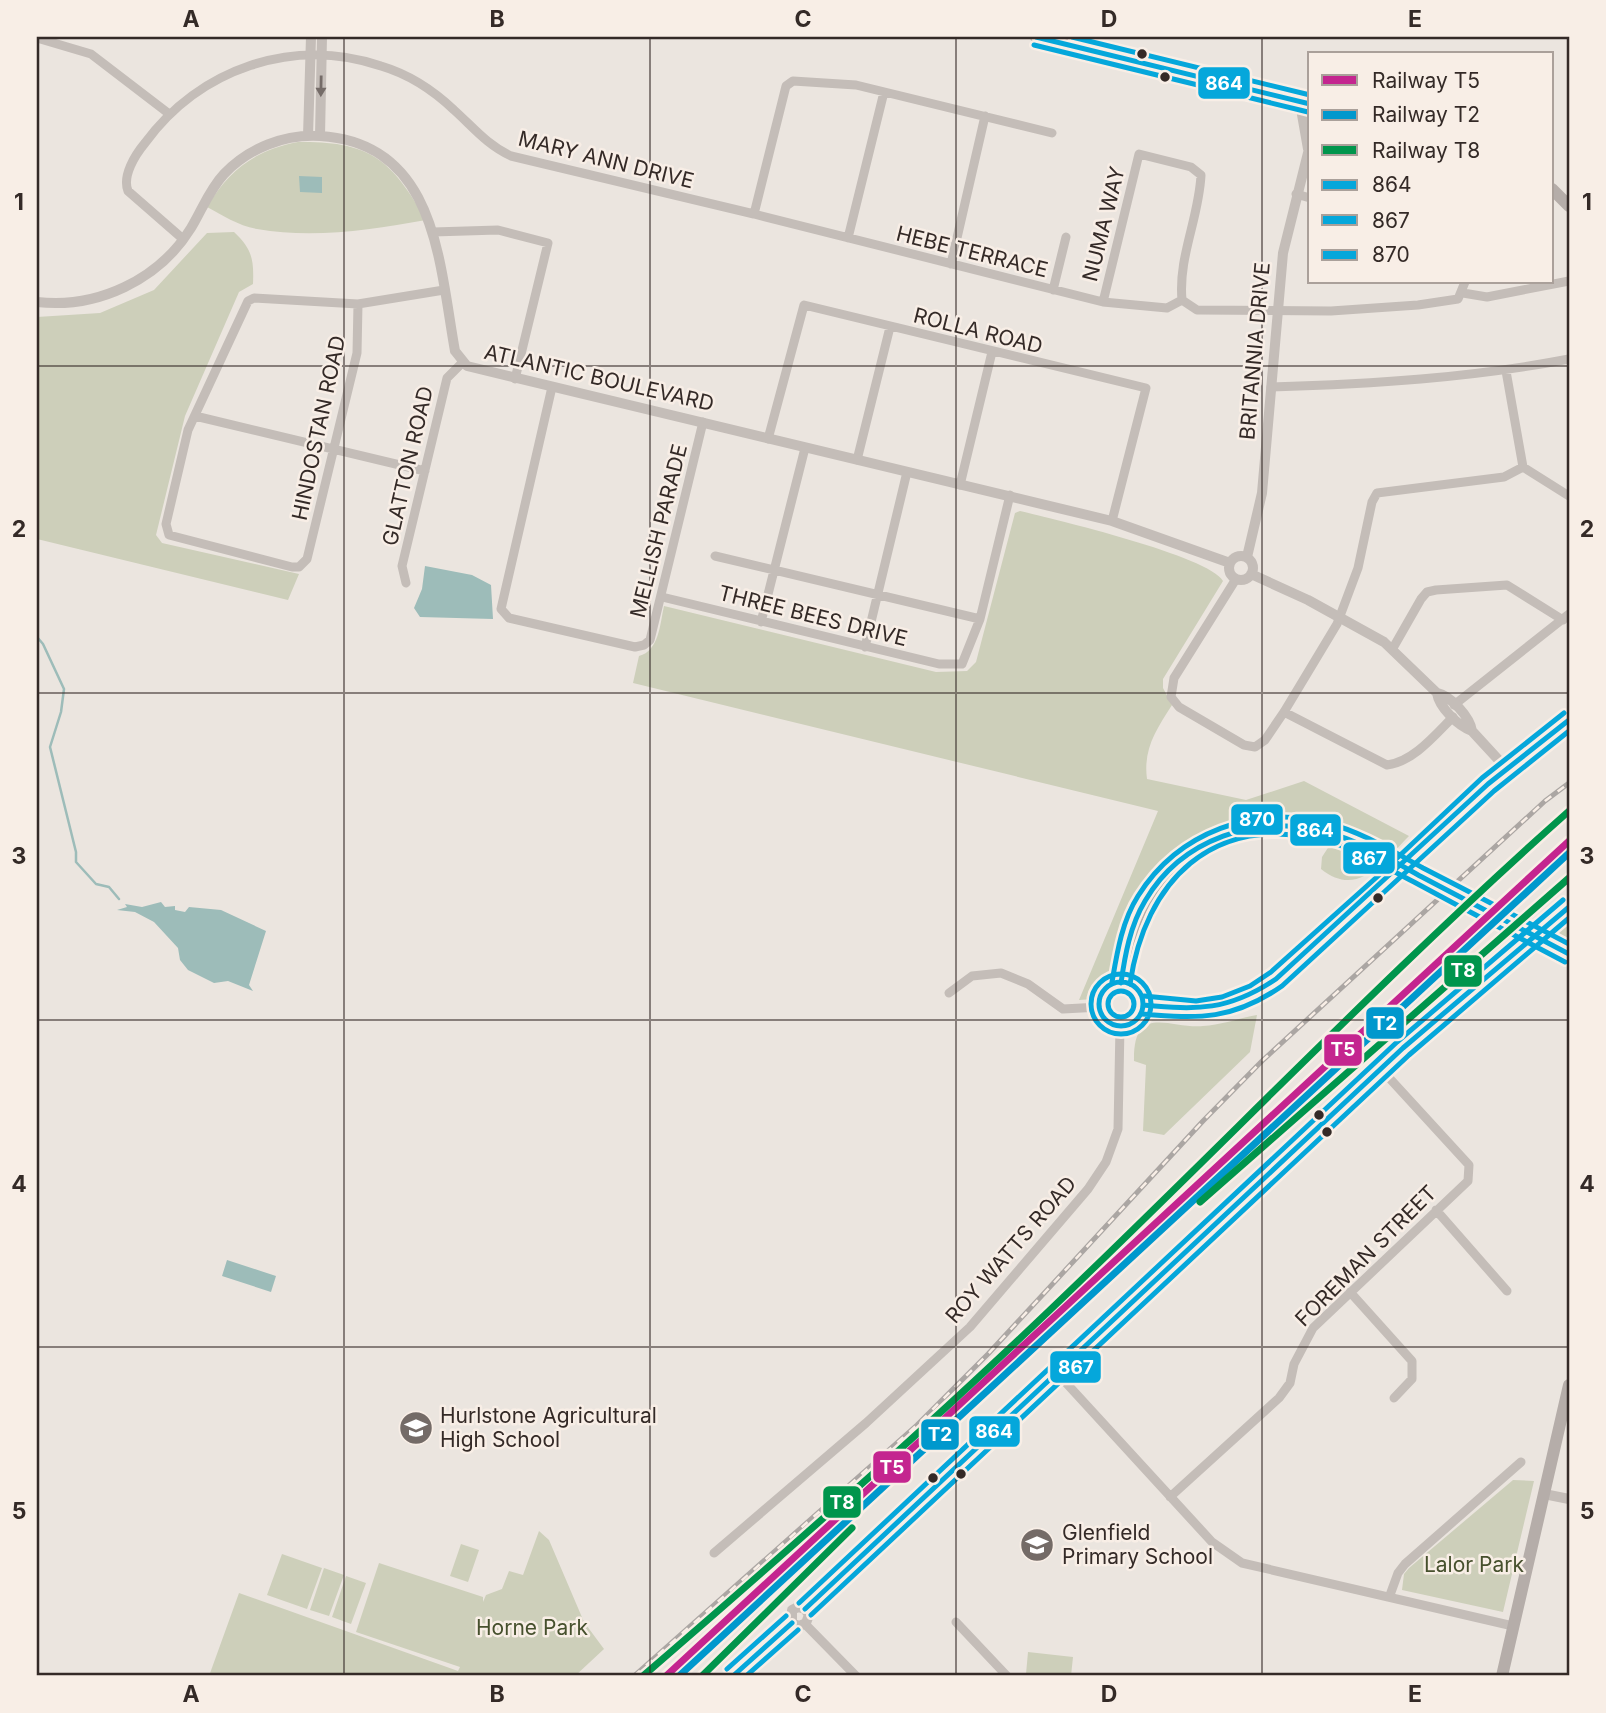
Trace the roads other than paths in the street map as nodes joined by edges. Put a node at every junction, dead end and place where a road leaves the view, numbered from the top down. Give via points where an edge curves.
1 (311, 37) edge
2 (322, 37) edge
3 (1036, 37) edge
4 (37, 38) edge
5 (316, 54) junction
6 (884, 92) junction
7 (1288, 98) junction
8 (1308, 103) edge
9 (169, 113) junction
10 (985, 116) junction
11 (1052, 133) dead end
12 (308, 135) junction
13 (320, 136) junction
14 (1308, 142) edge
15 (1308, 151) edge
16 (1554, 191) edge
17 (1296, 194) junction
18 (1308, 197) edge
19 (1569, 206) edge
20 (754, 214) junction
21 (433, 232) junction
22 (1066, 237) dead end
23 (848, 238) junction
24 (183, 239) junction
25 (951, 264) junction
26 (1465, 284) edge
27 (1554, 284) edge
28 (444, 290) junction
29 (1054, 290) junction
30 (1463, 293) junction
31 (1182, 300) junction
32 (37, 302) edge
33 (1103, 302) junction
34 (358, 304) junction
35 (1276, 310) junction
36 (890, 327) junction
37 (992, 352) junction
38 (1569, 359) edge
39 (461, 363) junction
40 (1506, 371) junction
41 (515, 379) junction
42 (552, 387) junction
43 (1271, 387) junction
44 (195, 415) junction
45 (703, 422) junction
46 (768, 439) junction
47 (805, 448) junction
48 (334, 449) junction
49 (857, 460) junction
50 (1523, 467) junction
51 (425, 471) junction
52 (907, 472) junction
53 (960, 485) junction
54 (1010, 495) junction
55 (1569, 496) edge
56 (1112, 521) junction
57 (715, 555) dead end
58 (1247, 557) junction
59 (1230, 563) junction
60 (775, 569) junction
61 (1251, 574) junction
62 (1236, 579) junction
63 (406, 583) dead end
64 (878, 594) junction
65 (662, 597) junction
66 (1340, 617) junction
67 (1566, 617) edge
68 (980, 619) junction
69 (761, 622) junction
70 (865, 647) junction
71 (1393, 648) junction
72 (1437, 693) junction
73 (1454, 705) junction
74 (1284, 712) junction
75 (1454, 717) junction
76 (1569, 720) edge
77 (1472, 731) junction
78 (1506, 768) junction
79 (1569, 907) edge
80 (1568, 952) edge
81 (1121, 983) junction
82 (949, 993) dead end
83 (1143, 1005) junction
84 (1100, 1007) junction
85 (1120, 1026) junction
86 (1381, 1069) junction
87 (1436, 1210) junction
88 (1507, 1291) dead end
89 (1350, 1292) junction
90 (1057, 1373) junction
91 (1569, 1385) edge
92 (1394, 1398) dead end
93 (1521, 1462) dead end
94 (1544, 1494) junction
95 (1170, 1497) junction
96 (1569, 1499) edge
97 (714, 1553) dead end
98 (1390, 1595) junction
99 (806, 1609) junction
100 (956, 1622) dead end
101 (792, 1623) junction
102 (805, 1624) junction
103 (1513, 1626) junction
104 (733, 1676) edge
105 (856, 1676) edge
106 (1007, 1676) edge
107 (1502, 1676) edge

1 - 5 street
2 - 5 street
3 - 7 main road
4 - 9 street via 91,54
5 - 9 street, MARY ANN DRIVE via 274,58 232,72
5 - 12 street
5 -> 13 street
5 - 20 street, MARY ANN DRIVE via 380,65 414,80 496,149 511,156
6 - 10 street
6 - 20 street via 801,79 786,86
6 - 23 street
7 - 8 main road
7 - 14 street, BRITANNIA DRIVE via 1301,109
9 - 24 street, MARY ANN DRIVE via 136,156 126,187
10 - 11 street
10 - 25 street
12 - 13 street, ATLANTIC BOULEVARD
12 - 24 street, ATLANTIC BOULEVARD via 270,144 235,164 211,190
13 - 21 street, ATLANTIC BOULEVARD via 361,144 395,167 414,188
15 - 17 street, BRITANNIA DRIVE
16 - 19 main road
17 - 18 street
17 - 35 street, BRITANNIA DRIVE
20 - 23 street, HEBE TERRACE
21 - 28 street, ATLANTIC BOULEVARD
21 - 41 street via 498,230 548,243
22 - 29 street
23 - 25 street, HEBE TERRACE
24 - 32 street, ATLANTIC BOULEVARD via 162,262 119,290 96,299
25 - 29 street, HEBE TERRACE
26 - 30 street
27 - 30 street via 1487,297
28 - 34 street
28 - 39 street, ATLANTIC BOULEVARD
29 - 33 street, HEBE TERRACE
30 - 35 street via 1452,302
31 - 33 street, HEBE TERRACE via 1167,308
31 - 33 street, NUMA WAY via 1183,260 1200,175 1191,167 1139,154
31 - 35 street via 1197,310
34 - 44 street via 247,301
34 - 48 street, HINDOSTAN ROAD via 357,353
35 - 43 street, BRITANNIA DRIVE
36 - 37 street, ROLLA ROAD
36 - 46 street, ROLLA ROAD via 804,305
36 - 49 street
37 - 53 street
37 - 56 street, ROLLA ROAD via 1146,388
38 - 40 street
39 - 41 street, ATLANTIC BOULEVARD
39 - 51 street, GLATTON ROAD via 447,378
40 - 43 street via 1409,382
40 - 50 street
41 - 42 street, ATLANTIC BOULEVARD
42 - 45 street, ATLANTIC BOULEVARD
42 - 65 street, MELLISH PARADE via 503,614 635,647 650,639
43 - 58 street, BRITANNIA DRIVE via 1262,493
44 - 48 street
44 - 48 street, HINDOSTAN ROAD via 166,524 169,535 292,567 307,559
45 - 46 street, ATLANTIC BOULEVARD
45 - 65 street, MELLISH PARADE
46 - 47 street, ATLANTIC BOULEVARD
47 - 49 street, ATLANTIC BOULEVARD
47 - 60 street
48 - 51 street
49 - 52 street, ATLANTIC BOULEVARD
50 - 55 street
50 - 66 street via 1504,477 1377,493 1359,568
51 - 63 street, GLATTON ROAD via 402,566
52 - 53 street, ATLANTIC BOULEVARD
52 - 64 street
53 - 54 street, ATLANTIC BOULEVARD
54 - 56 street, ATLANTIC BOULEVARD
54 - 68 street
56 - 59 street, ATLANTIC BOULEVARD
57 - 60 street
58 - 59 street via 1237,556
58 - 61 street via 1253,565
59 - 62 street
60 - 64 street
60 - 69 street
61 - 62 street
61 - 66 street
62 - 74 street via 1174,678 1171,696 1179,707 1249,747 1265,740
64 - 68 street
64 - 70 street
65 - 69 street, THREE BEES DRIVE
66 - 71 street
66 - 74 street
67 - 71 street via 1507,585 1436,590 1421,599
67 - 73 street
68 - 70 street, THREE BEES DRIVE via 965,662 956,665
69 - 70 street, THREE BEES DRIVE
71 - 72 street
72 - 73 street
72 - 75 street via 1438,701
73 - 77 street via 1471,722
74 - 75 street via 1387,765 1408,758
75 - 77 street
76 - 78 main road
77 - 78 street
78 - 83 main road via 1276,979 1254,994 1224,1006 1196,1010
79 - 86 street
80 - 81 main road via 1352,840 1317,827 1276,824 1233,831 1195,849 1167,873 1147,899 1131,932
81 - 83 main road via 1137,990
81 - 84 main road via 1104,991
82 - 84 street via 972,976 1001,973 1028,984 1063,1009
83 - 85 main road via 1136,1020
84 - 85 main road via 1105,1019
85 - 97 street, ROY WATTS ROAD via 1119,1121 1114,1146 1098,1175 971,1327
86 - 87 street, FOREMAN STREET via 1469,1165 1468,1181
86 - 90 street
87 - 88 street
87 - 89 street, FOREMAN STREET
89 - 92 street via 1412,1361 1412,1379
89 - 95 street, FOREMAN STREET via 1313,1328 1279,1398
90 - 95 street
90 - 99 street
91 - 94 main road
93 - 98 street via 1405,1564
94 - 96 street
94 - 103 main road
95 - 98 street via 1212,1542 1242,1563
98 - 103 street
99 - 101 street via 793,1609 789,1615
99 - 102 street
100 - 106 street
101 - 102 street
101 - 104 street
102 - 105 street
103 - 107 main road

